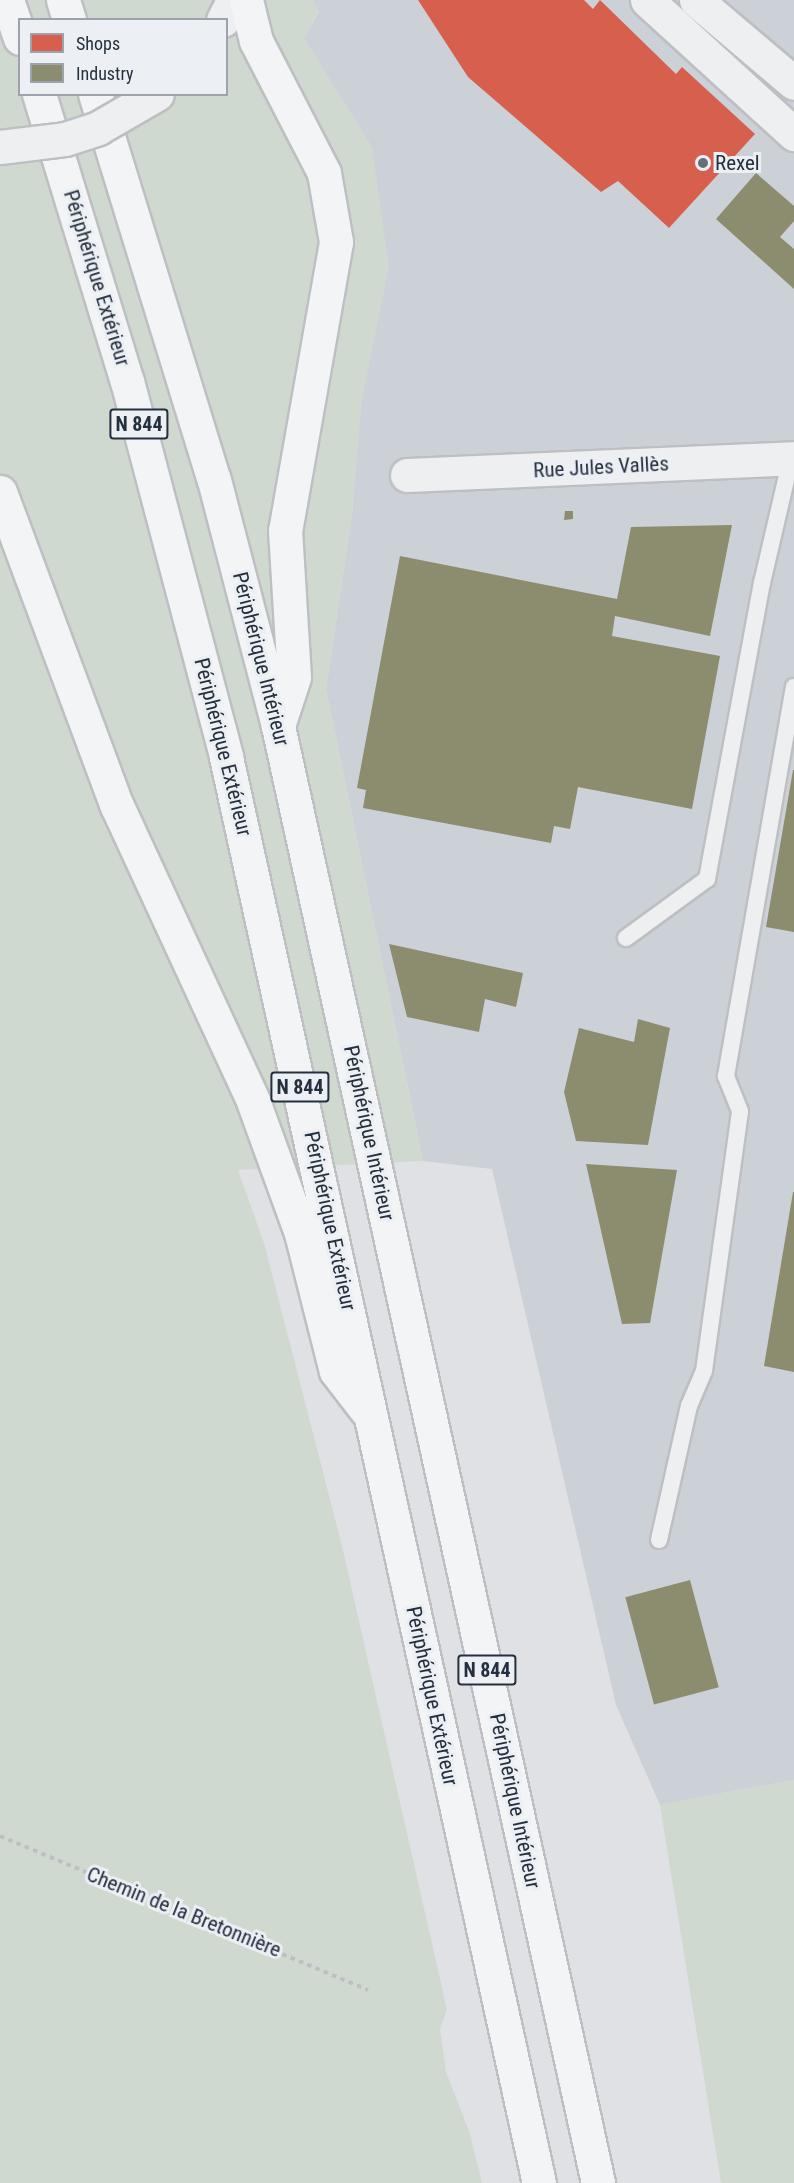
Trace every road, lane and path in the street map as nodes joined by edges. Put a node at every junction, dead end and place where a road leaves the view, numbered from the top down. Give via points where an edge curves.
1 (6, 0) edge
2 (63, 0) edge
3 (233, 0) edge
4 (246, 0) edge
5 (647, 0) edge
6 (696, 0) edge
7 (68, 18) edge
8 (224, 18) edge
9 (18, 33) edge
10 (794, 83) edge
11 (40, 96) edge
12 (96, 96) edge
13 (154, 96) edge
14 (794, 134) edge
15 (0, 147) edge
16 (793, 458) edge
17 (407, 475) dead end
18 (0, 492) edge
19 (794, 687) edge
20 (278, 726) junction
21 (626, 938) dead end
22 (371, 1417) junction
23 (659, 1540) dead end
24 (0, 1836) edge
25 (368, 1990) dead end
26 (538, 2183) edge
27 (598, 2183) edge

1 - 9 highway
2 - 7 highway
3 - 8 street
4 - 20 highway via 256,41 324,173 336,242 285,530 294,677
5 - 14 street
6 - 10 street
11 - 22 highway, Périphérique Extérieur / N 844 via 127,381 226,757
12 - 20 highway, Périphérique Intérieur / N 844 via 208,460
13 - 15 street, bridge via 98,128 41,143
16 - 17 street, Rue Jules Vallès
16 - 21 lane via 762,583 707,879
18 - 22 highway via 117,806 253,1101 301,1233 336,1371
19 - 23 lane via 726,1076 740,1111 704,1371 689,1406
20 - 27 highway, Périphérique Intérieur / N 844
22 - 26 highway, Périphérique Extérieur / N 844
24 - 25 path, Chemin de la Bretonnière

